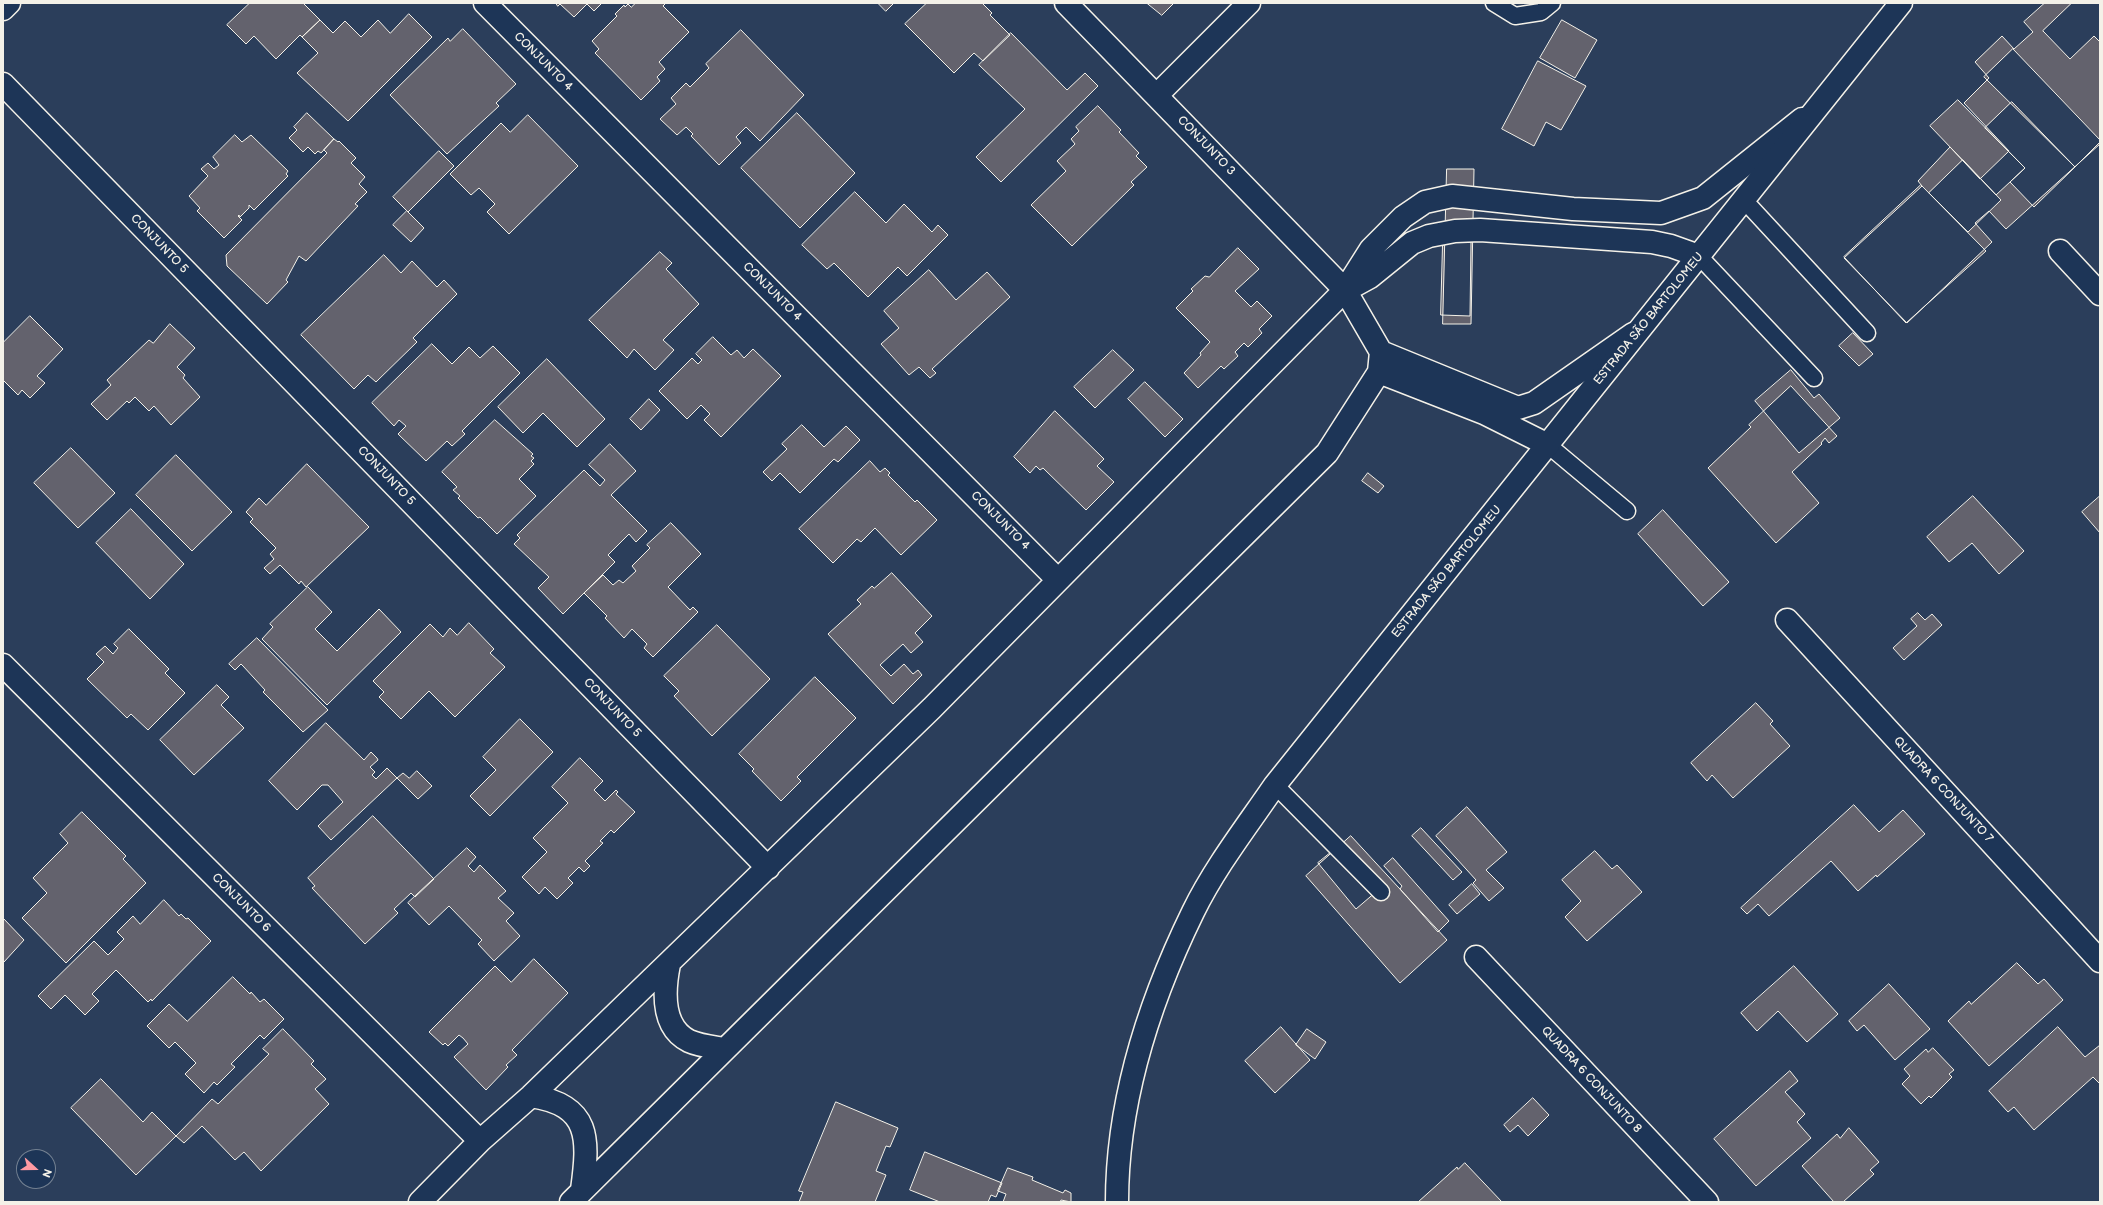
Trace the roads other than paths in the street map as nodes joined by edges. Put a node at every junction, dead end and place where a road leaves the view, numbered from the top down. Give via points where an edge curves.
1 (9, 3) edge
2 (485, 3) edge
3 (1066, 3) edge
4 (1249, 3) edge
5 (1494, 3) edge
6 (1552, 3) edge
7 (1901, 3) edge
8 (3, 9) edge
9 (3, 84) edge
10 (1157, 95) junction
11 (1821, 104) junction
12 (1744, 200) junction
13 (2060, 251) dead end
14 (1699, 256) junction
15 (1345, 290) junction
16 (2100, 294) edge
17 (1643, 327) junction
18 (1867, 333) dead end
19 (1380, 362) junction
20 (1814, 378) dead end
21 (1548, 445) junction
22 (1627, 511) dead end
23 (1058, 580) junction
24 (1787, 620) dead end
25 (3, 665) edge
26 (1275, 785) junction
27 (768, 868) junction
28 (1380, 892) dead end
29 (1476, 957) dead end
30 (2100, 961) edge
31 (669, 964) junction
32 (725, 1049) junction
33 (531, 1096) junction
34 (480, 1141) junction
35 (576, 1196) edge
36 (420, 1202) edge
37 (1117, 1202) edge
38 (1707, 1202) edge

1 - 8 street
2 - 23 street, CONJUNTO 4
3 - 10 street, CONJUNTO 3
4 - 10 street
5 - 6 lane via 1515,16 1541,12
7 - 11 street, ESTRADA SÃO BARTOLOMEU
9 - 27 street, CONJUNTO 5
10 - 15 street, CONJUNTO 3
11 - 12 street, ESTRADA SÃO BARTOLOMEU
11 - 15 street via 1703,198 1661,213 1573,209 1452,196 1424,202 1403,217 1371,249
12 - 14 street, ESTRADA SÃO BARTOLOMEU
12 - 18 lane
13 - 16 street
14 - 15 street via 1652,242 1480,230 1455,231 1429,236 1412,243 1370,277
14 - 17 street, ESTRADA SÃO BARTOLOMEU
14 - 20 lane
15 - 19 street, CONJUNTO 3
15 - 23 street
17 - 19 street via 1534,403 1518,408
17 - 21 street, ESTRADA SÃO BARTOLOMEU
19 - 21 street
19 - 32 street via 1327,453
21 - 22 lane
21 - 26 street, ESTRADA SÃO BARTOLOMEU
23 - 27 street via 932,708
24 - 30 street, QUADRA 6 CONJUNTO 7
25 - 34 street, CONJUNTO 6
26 - 28 lane
26 - 37 street, ESTRADA SÃO BARTOLOMEU via 1230,850 1193,911 1144,1034 1125,1109 1117,1170
27 - 31 street
29 - 38 street, QUADRA 6 CONJUNTO 8
31 - 32 street via 665,983 666,1004 675,1030 687,1040
31 - 33 street
32 - 35 street
33 - 34 street
33 - 35 street via 561,1104 576,1115 584,1132 587,1156
34 - 36 street

